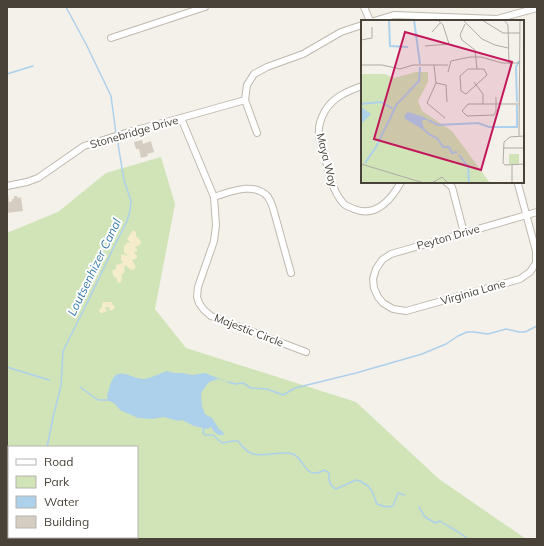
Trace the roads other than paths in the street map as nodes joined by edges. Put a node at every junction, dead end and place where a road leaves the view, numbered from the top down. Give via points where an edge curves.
1 (205, 7) edge
2 (364, 7) edge
3 (529, 8) edge
4 (537, 8) edge
5 (370, 20) edge
6 (377, 20) edge
7 (361, 25) edge
8 (111, 38) dead end
9 (361, 86) edge
10 (245, 100) junction
11 (181, 118) junction
12 (256, 133) dead end
13 (400, 183) edge
14 (447, 183) edge
15 (518, 184) dead end
16 (7, 186) edge
17 (214, 197) junction
18 (537, 212) edge
19 (526, 215) junction
20 (464, 233) junction
21 (291, 273) dead end
22 (373, 279) joint
23 (306, 352) dead end

1 - 8 street
2 - 5 street
3 - 4 street
3 - 6 street via 497,19 394,15
7 - 10 street via 341,32 302,54 254,74 247,85
9 - 13 street, Maya Way via 347,91 335,100 320,122 319,134 334,189 344,205 360,211 374,211 386,204
10 - 11 street, Stonebridge Drive
10 - 12 street
11 - 16 street, Stonebridge Drive via 84,146 38,178
11 - 17 street, Majestic Circle
14 - 20 street via 452,187
15 - 19 street
17 - 21 street via 244,188 264,193 273,208
17 - 23 street, Majestic Circle via 214,241 198,287 199,303 210,316
18 - 19 street, Peyton Drive
19 - 20 street, Peyton Drive
19 - 22 street, Virginia Lane via 536,251 536,263 530,272 520,279 406,311 393,309 383,303 374,288
20 - 22 street, Peyton Drive via 391,254 382,260

